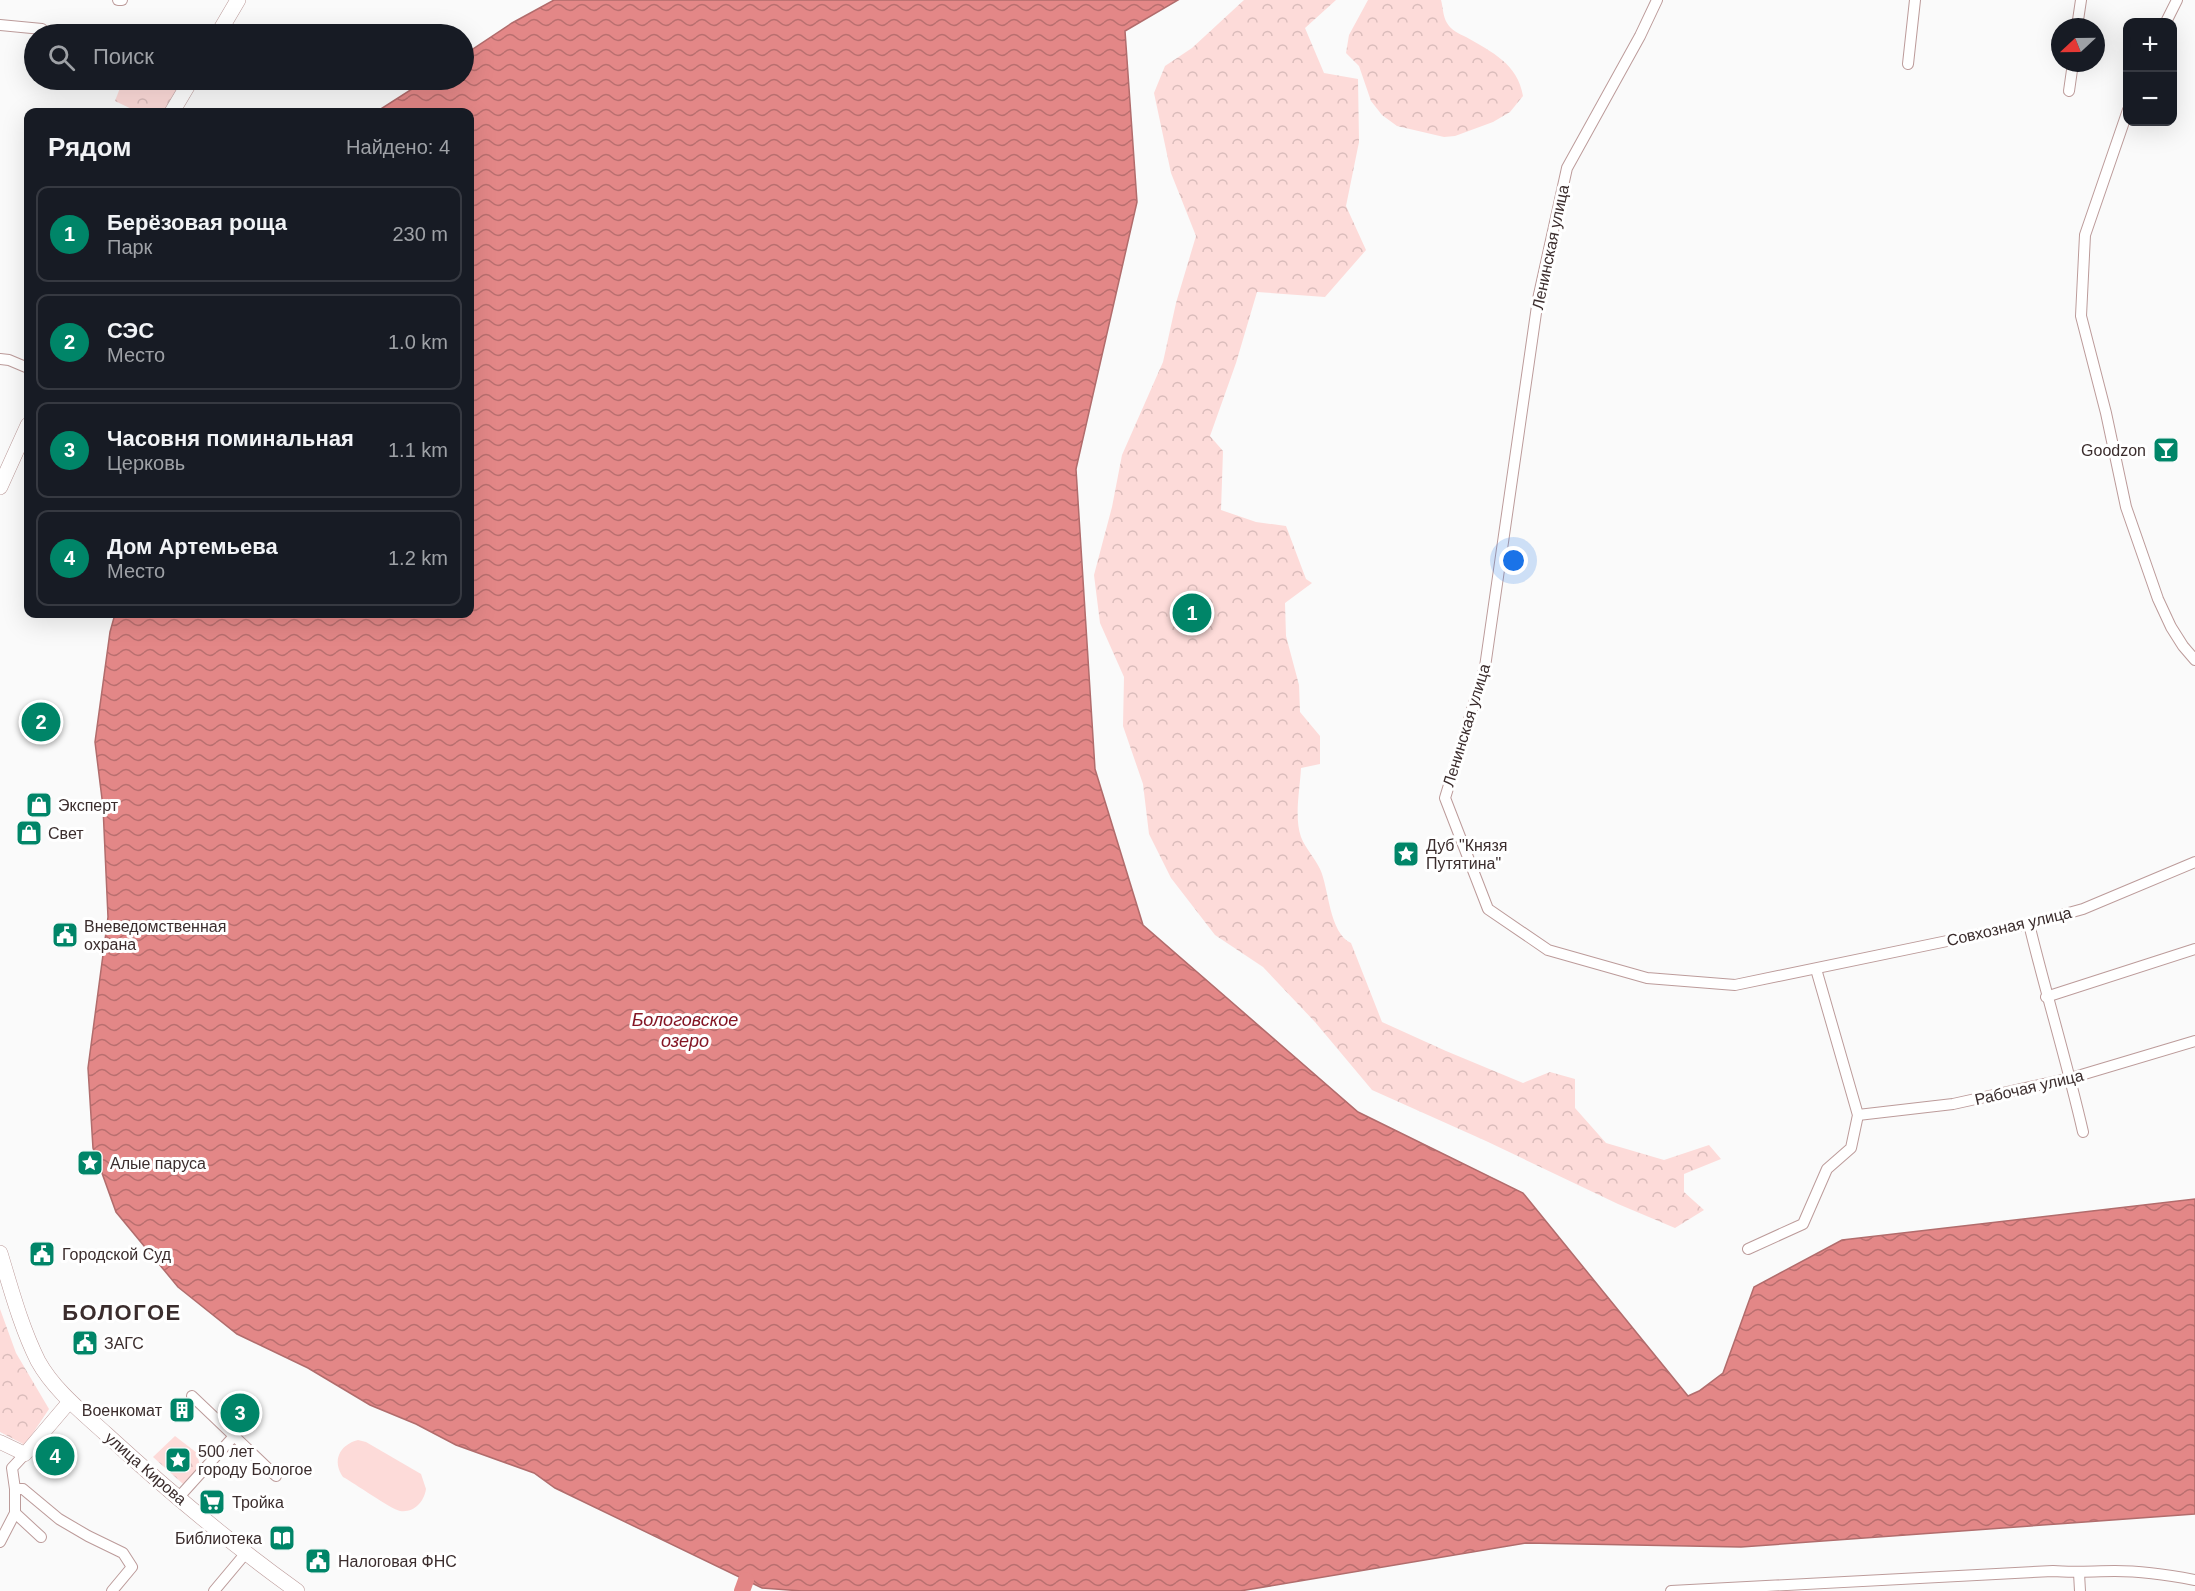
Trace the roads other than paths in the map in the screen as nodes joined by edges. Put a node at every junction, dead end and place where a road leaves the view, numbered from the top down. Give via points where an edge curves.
1 (238, 0) edge
2 (1657, 0) edge
3 (1915, 0) edge
4 (2081, 0) edge
5 (2177, 0) edge
6 (2078, 18) edge
7 (2168, 18) edge
8 (224, 24) edge
9 (0, 25) edge
10 (24, 27) edge
11 (1908, 64) dead end
12 (2072, 72) edge
13 (185, 90) edge
14 (2069, 91) dead end
15 (174, 108) edge
16 (2123, 122) edge
17 (0, 359) edge
18 (24, 366) edge
19 (24, 435) edge
20 (0, 487) edge
21 (2195, 660) edge
22 (2195, 862) edge
23 (2028, 924) junction
24 (2195, 949) edge
25 (1816, 969) junction
26 (2046, 997) junction
27 (2195, 1041) edge
28 (2070, 1078) junction
29 (1858, 1115) junction
30 (2082, 1132) dead end
31 (1748, 1249) dead end
32 (0, 1253) edge
33 (192, 1396) dead end
34 (70, 1401) junction
35 (235, 1435) junction
36 (0, 1442) edge
37 (25, 1454) junction
38 (276, 1476) dead end
39 (15, 1489) junction
40 (178, 1497) junction
41 (15, 1513) junction
42 (41, 1538) dead end
43 (0, 1542) edge
44 (245, 1554) junction
45 (2079, 1573) junction
46 (2195, 1580) edge
47 (1763, 1588) edge
48 (112, 1591) edge
49 (214, 1591) edge
50 (297, 1591) edge
51 (1671, 1591) edge
52 (2080, 1591) edge

1 - 8 main road
2 - 25 street, Ленинская улица via 1567,168 1538,299 1485,668 1445,798 1488,909 1548,950 1647,978 1735,985
3 - 11 street
4 - 6 street
5 - 7 street
9 - 10 street
12 - 14 street
13 - 15 main road
16 - 21 street via 2085,235 2081,316 2126,507 2158,599 2171,627
17 - 18 street
19 - 20 main road
22 - 23 street, Совхозная улица via 2083,909
23 - 25 street, Совхозная улица
23 - 26 street
24 - 26 street
25 - 29 street
26 - 28 street
27 - 28 street, Рабочая улица
28 - 29 street, Рабочая улица via 1953,1104
28 - 30 street
29 - 31 street via 1851,1148 1827,1169 1803,1224
32 - 34 main road, улица Кирова via 18,1314 39,1362
33 - 35 street
34 - 37 street
34 - 40 main road, улица Кирова
35 - 38 street
35 - 40 street
36 - 37 street
37 - 39 street via 12,1468
39 - 41 street
39 - 48 street via 23,1489 59,1519 123,1553 132,1567
40 - 44 main road, улица Кирова
41 - 42 street
41 - 43 street
44 - 49 street
44 - 50 main road, улица Кирова
45 - 46 street via 2116,1571
45 - 47 street via 2053,1571
45 - 52 street
47 - 51 street

